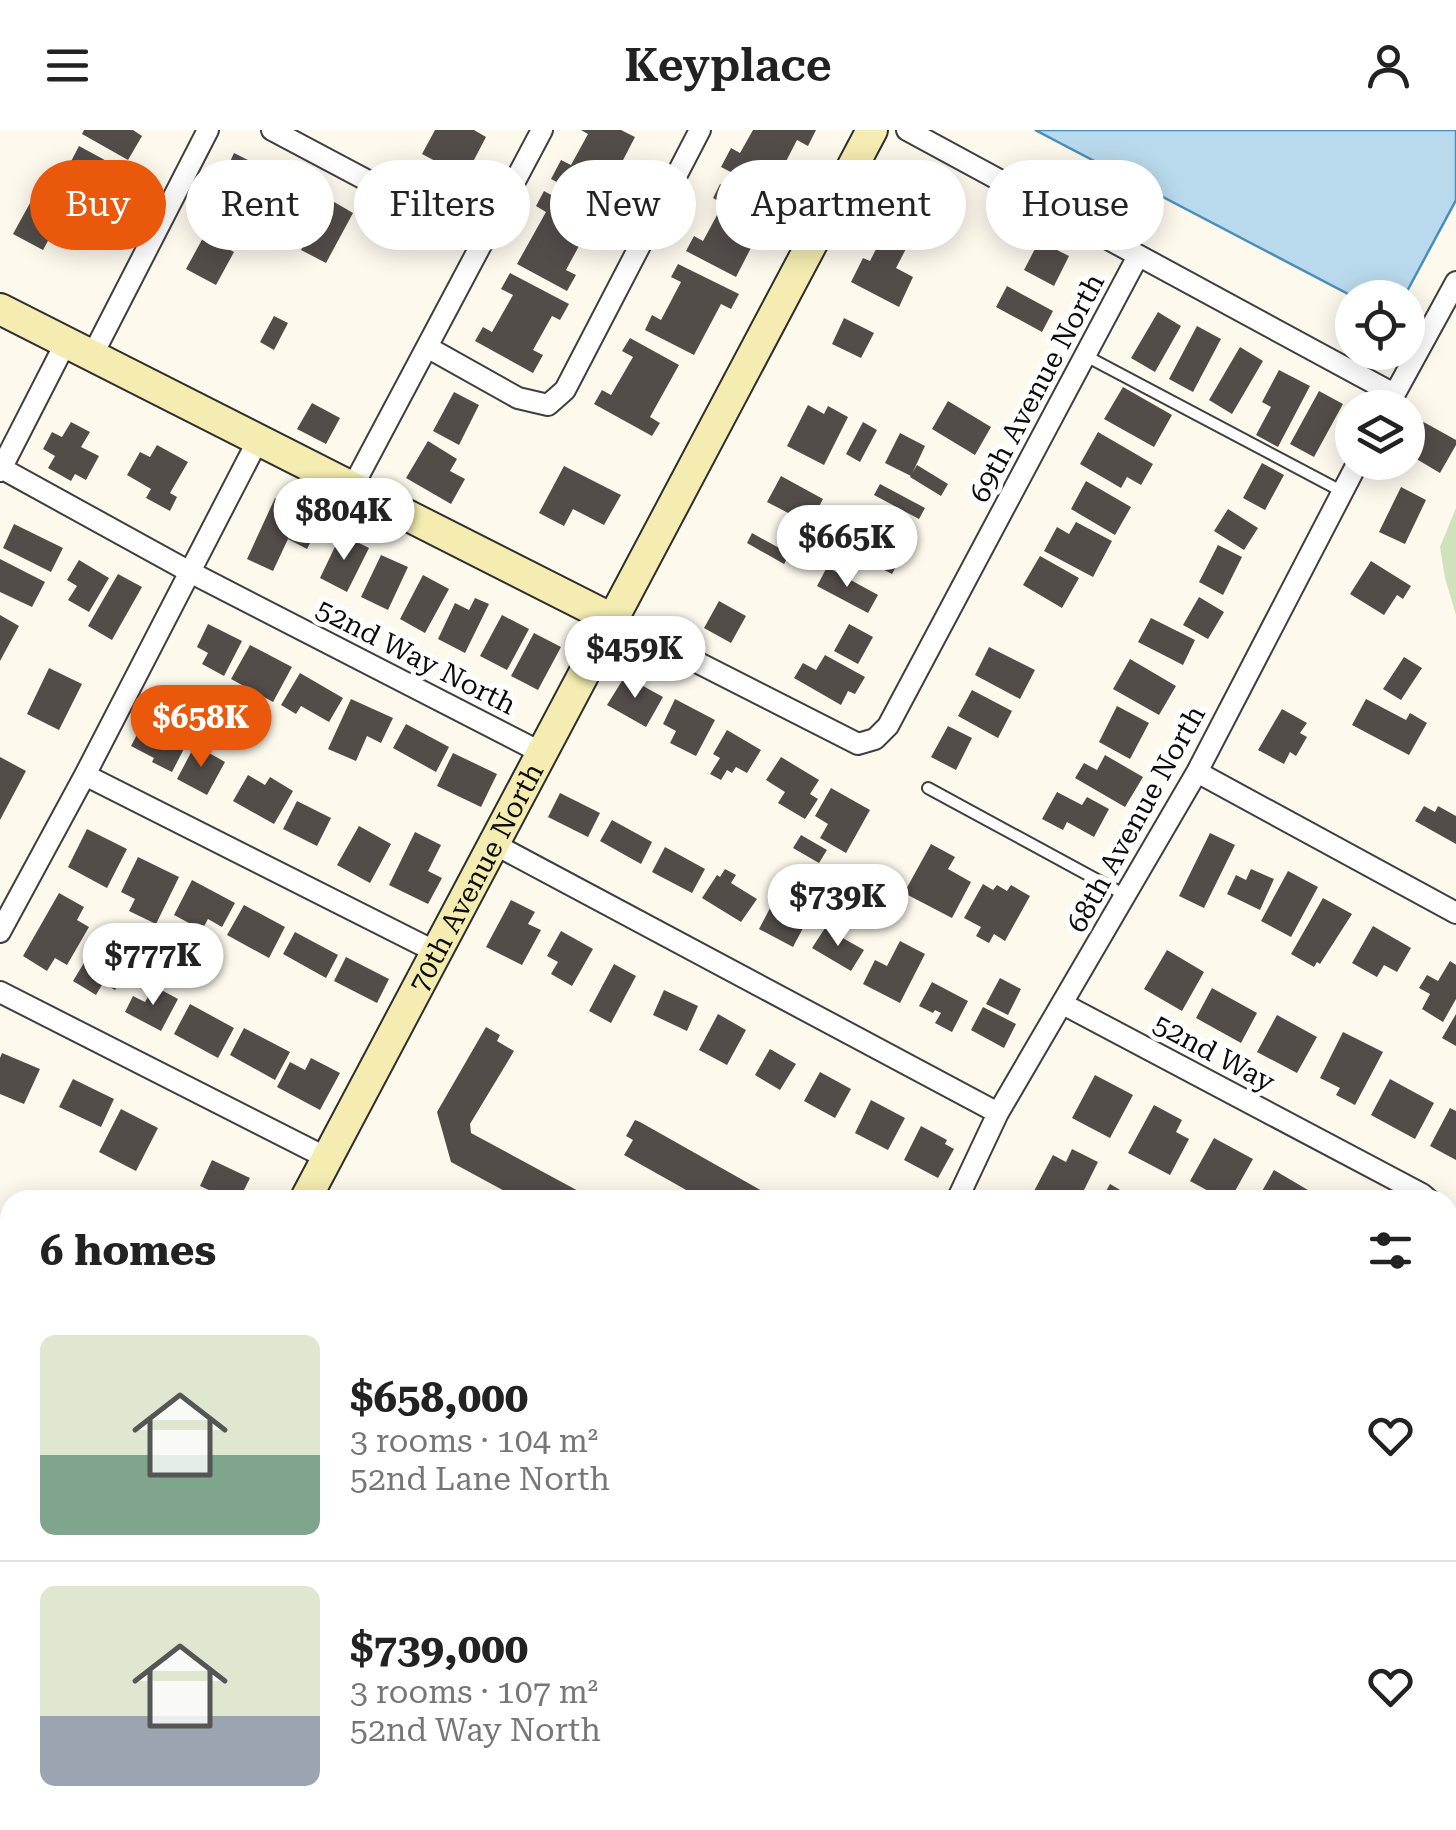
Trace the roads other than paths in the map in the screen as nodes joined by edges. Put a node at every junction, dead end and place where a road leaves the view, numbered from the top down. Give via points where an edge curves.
1 (208, 130) edge
2 (272, 130) edge
3 (542, 130) edge
4 (700, 130) edge
5 (872, 130) edge
6 (907, 130) edge
7 (526, 160) edge
8 (354, 174) edge
9 (479, 250) edge
10 (1138, 256) junction
11 (1456, 282) edge
12 (0, 309) edge
13 (427, 346) junction
14 (79, 349) junction
15 (1086, 356) junction
16 (1371, 390) edge
17 (1396, 390) edge
18 (258, 440) junction
19 (1, 470) edge
20 (1349, 480) edge
21 (352, 488) junction
22 (1343, 492) junction
23 (188, 571) junction
24 (612, 620) junction
25 (542, 753) junction
26 (1197, 772) junction
27 (85, 774) junction
28 (928, 788) dead end
29 (494, 844) junction
30 (1126, 896) junction
31 (1456, 914) edge
32 (0, 932) edge
33 (436, 952) junction
34 (0, 992) edge
35 (1063, 1004) junction
36 (998, 1113) junction
37 (327, 1158) junction
38 (314, 1190) edge
39 (961, 1190) edge
40 (1414, 1190) edge

1 - 14 street
2 - 8 street
3 - 7 street
4 - 13 street via 564,390 548,405 518,398
5 - 24 street, 70th Avenue North
6 - 10 street
9 - 13 street
10 - 15 street, 69th Avenue North
10 - 16 street
11 - 17 street
12 - 14 street
13 - 21 street
14 - 18 street
14 - 19 street
15 - 22 lane
15 - 24 street, 69th Avenue North via 888,726 875,739 858,744
18 - 21 street
18 - 23 street
19 - 23 street, 52nd Way North
20 - 22 street, 68th Avenue North
21 - 24 street
22 - 26 street, 68th Avenue North
23 - 25 street, 52nd Way North
23 - 27 street
24 - 25 street, 70th Avenue North
25 - 29 street, 70th Avenue North
26 - 30 street, 68th Avenue North
26 - 31 street
27 - 32 street
27 - 33 street
28 - 30 lane
29 - 33 street, 70th Avenue North
29 - 36 street
30 - 35 street, 68th Avenue North
33 - 37 street, 70th Avenue North
34 - 37 street
35 - 36 street, 68th Avenue North
35 - 40 street, 52nd Way
36 - 39 street, 68th Avenue North
37 - 38 street, 70th Avenue North

